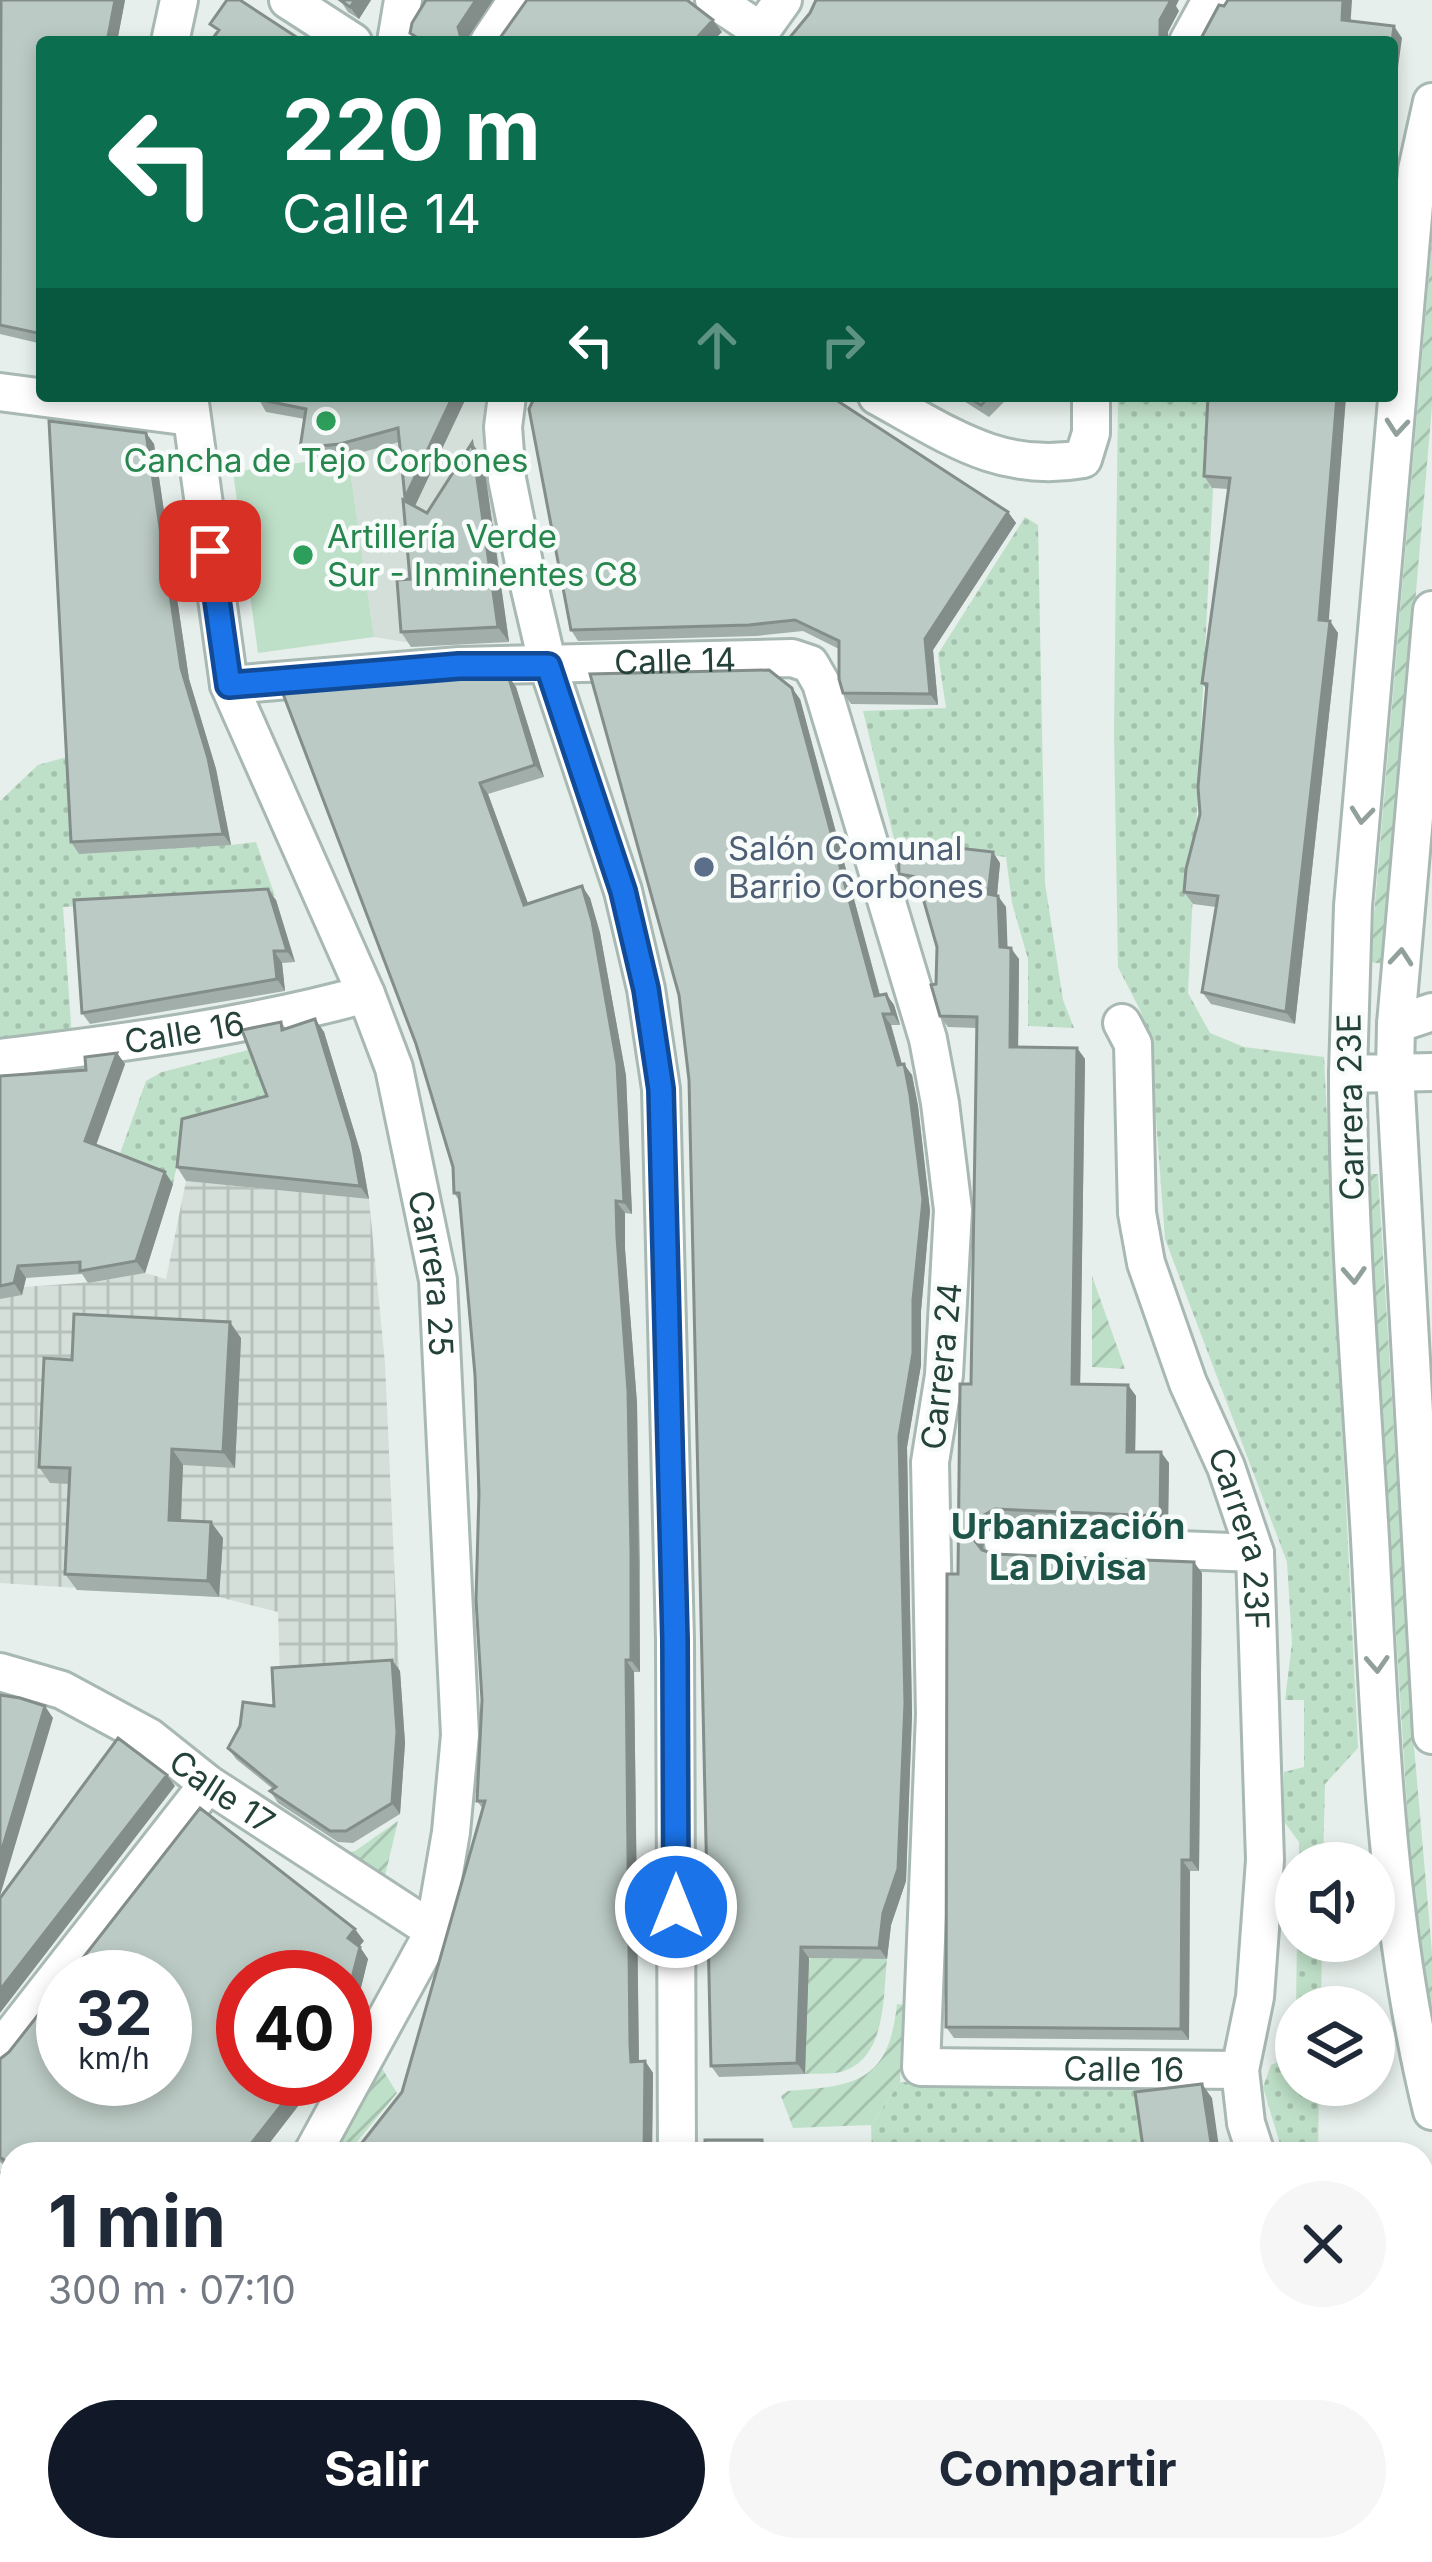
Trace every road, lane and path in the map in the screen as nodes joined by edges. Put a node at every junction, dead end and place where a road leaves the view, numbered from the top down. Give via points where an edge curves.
1 (179, 0) edge
2 (288, 0) edge
3 (403, 0) edge
4 (517, 0) edge
5 (714, 0) edge
6 (783, 0) edge
7 (1210, 0) edge
8 (171, 36) edge
9 (344, 36) edge
10 (397, 36) edge
11 (493, 36) edge
12 (756, 36) edge
13 (758, 36) edge
14 (1191, 36) edge
15 (1432, 102) edge
16 (1398, 388) edge
17 (0, 392) edge
18 (36, 395) edge
19 (136, 402) edge
20 (506, 402) edge
21 (889, 402) edge
22 (1091, 402) edge
23 (1397, 402) edge
24 (190, 406) edge
25 (1432, 610) edge
26 (548, 666) junction
27 (820, 683) joint
28 (229, 685) junction
29 (366, 994) junction
30 (1432, 1012) edge
31 (1122, 1023) dead end
32 (1348, 1024) junction
33 (1414, 1024) edge
34 (0, 1058) edge
35 (1414, 1073) edge
36 (1348, 1074) junction
37 (1004, 1543) dead end
38 (1255, 1553) junction
39 (0, 1672) edge
40 (1432, 1735) edge
41 (208, 1784) junction
42 (434, 1931) junction
43 (0, 2050) edge
44 (921, 2067) joint
45 (1240, 2069) junction
46 (1432, 2110) edge
47 (319, 2142) edge
48 (677, 2142) edge
49 (1252, 2142) edge

1 - 8 street
2 - 9 street
3 - 10 street
4 - 11 street
5 - 12 street
6 - 13 street
7 - 14 street
15 -> 16 street, Carrera 23E via 1417,170
17 - 18 street
19 - 24 street
20 - 26 street via 507,479
21 - 22 street via 979,451 1047,466 1083,459
23 -> 32 street, Carrera 23E
24 - 28 street, Carrera 25
33 -> 25 street, Carrera 23E
26 - 27 street, Calle 14 via 792,658 810,664
26 - 28 street, Calle 14
26 - 48 street via 623,891 661,1089
27 - 44 street, Carrera 24 via 928,1039 952,1210 944,1375 930,1462 935,1702
28 - 29 street, Carrera 25
29 - 34 street, Calle 16 via 145,1041
29 - 42 street, Carrera 25 via 394,1068 438,1280 460,1735
30 - 33 street
31 - 38 street, Carrera 23F via 1133,1044 1137,1214 1146,1262
32 - 33 street
32 - 36 street, Carrera 23E
33 - 35 street, Carrera 23E
35 - 36 street
35 - 40 street, Carrera 23E
36 -> 46 street, Carrera 23E via 1389,1865
37 - 38 street
38 - 45 street, Carrera 23F via 1265,1860 1256,1997
39 - 41 street, Calle 17 via 62,1690 149,1737
41 - 42 street, Calle 17
41 - 43 street
42 - 47 street, Carrera 25
44 - 45 street, Calle 16
45 - 49 street

